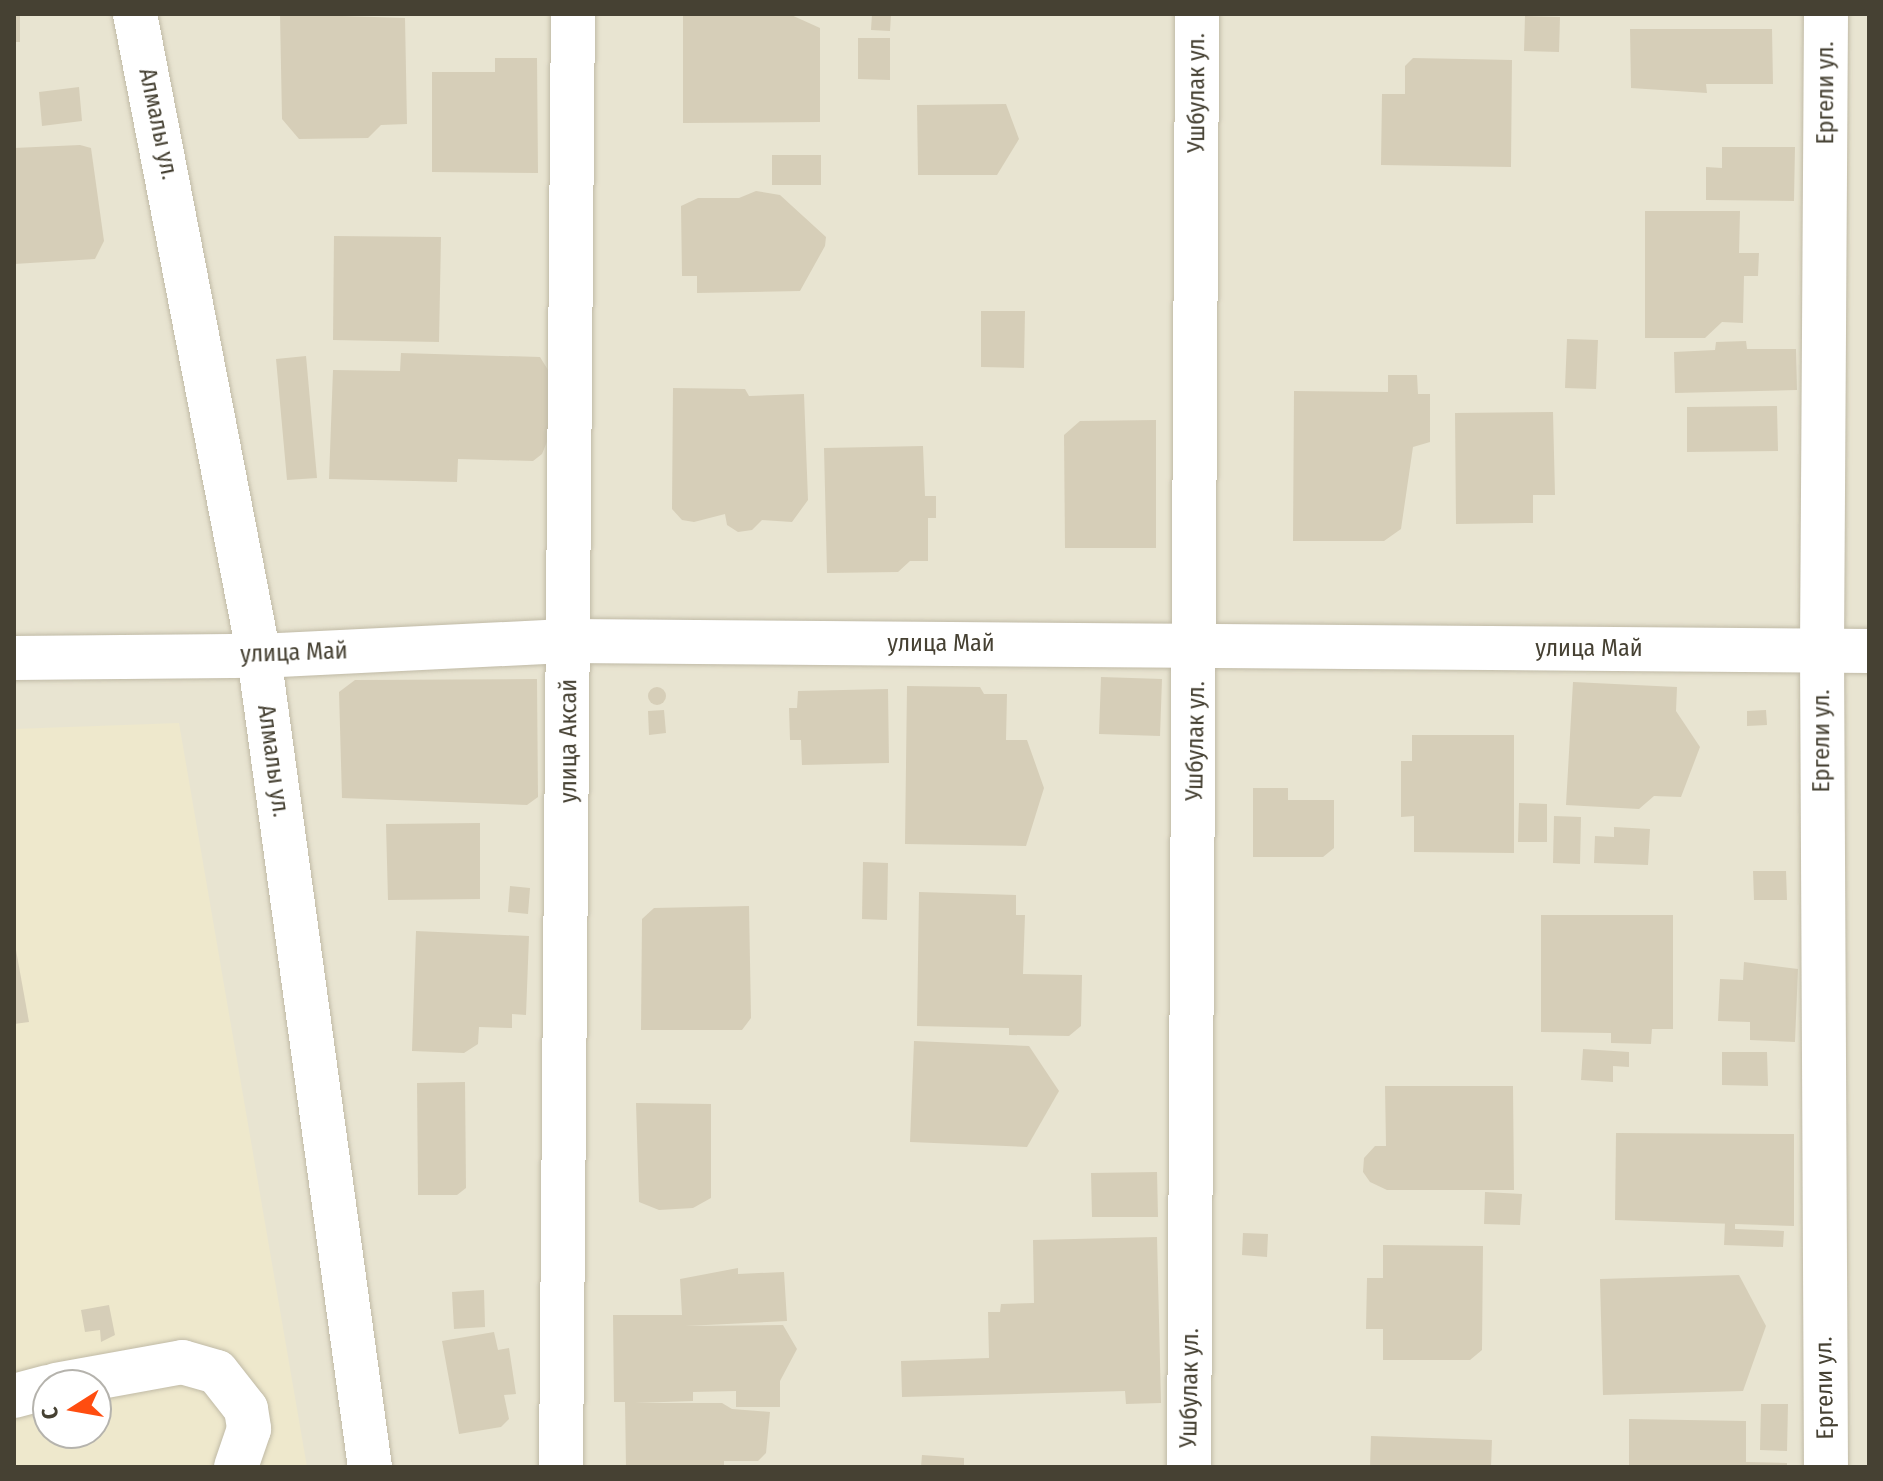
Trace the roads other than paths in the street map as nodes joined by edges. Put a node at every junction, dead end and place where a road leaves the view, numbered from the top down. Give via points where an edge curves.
1 (135, 14) edge
2 (573, 14) edge
3 (1197, 14) edge
4 (1826, 14) edge
5 (570, 641) junction
6 (1197, 646) junction
7 (1822, 651) junction
8 (1869, 651) edge
9 (259, 656) junction
10 (14, 658) edge
11 (112, 1375) edge
12 (236, 1467) edge
13 (370, 1467) edge
14 (561, 1467) edge
15 (1189, 1467) edge
16 (1826, 1467) edge

1 - 9 street, Алмалы ул.
2 - 5 street, улица Аксай
3 - 6 street, Ушбулак ул.
4 - 7 street, Ергели ул.
5 - 6 street, улица Май
5 - 9 street, улица Май
5 - 14 street, улица Аксай
6 - 7 street, улица Май
6 - 15 street, Ушбулак ул.
7 - 8 street, улица Май
7 - 16 street, Ергели ул.
9 - 10 street, улица Май
9 - 13 street, Алмалы ул.
11 - 12 street via 182,1362 217,1372 246,1409 249,1429

